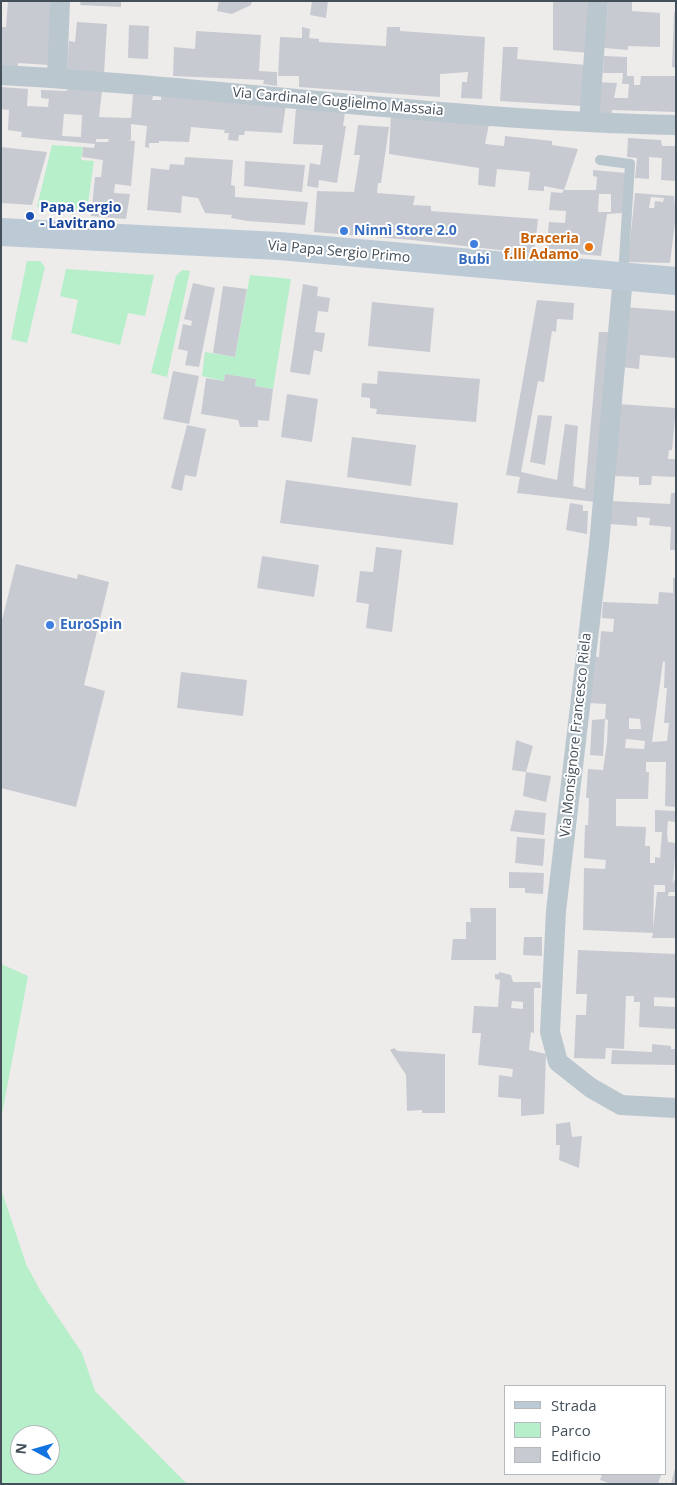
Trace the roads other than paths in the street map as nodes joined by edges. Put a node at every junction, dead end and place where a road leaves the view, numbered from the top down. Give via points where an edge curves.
1 (60, 1) edge
2 (598, 1) edge
3 (1, 75) edge
4 (57, 78) junction
5 (589, 122) junction
6 (676, 125) edge
7 (600, 160) dead end
8 (1, 232) edge
9 (623, 276) junction
10 (676, 281) edge
11 (676, 1108) edge

1 - 4 street
2 - 5 street
3 - 4 street, Via Cardinale Guglielmo Massaia
4 - 5 street, Via Cardinale Guglielmo Massaia via 133,82 541,121
5 - 6 street, Via Cardinale Guglielmo Massaia
7 - 9 lane via 630,164
8 - 9 main road, Via Papa Sergio Primo via 279,246
9 - 10 main road, Via Papa Sergio Primo
9 - 11 street, Via Monsignore Francesco Riela via 599,545 556,911 550,1032 558,1062 592,1088 621,1105

